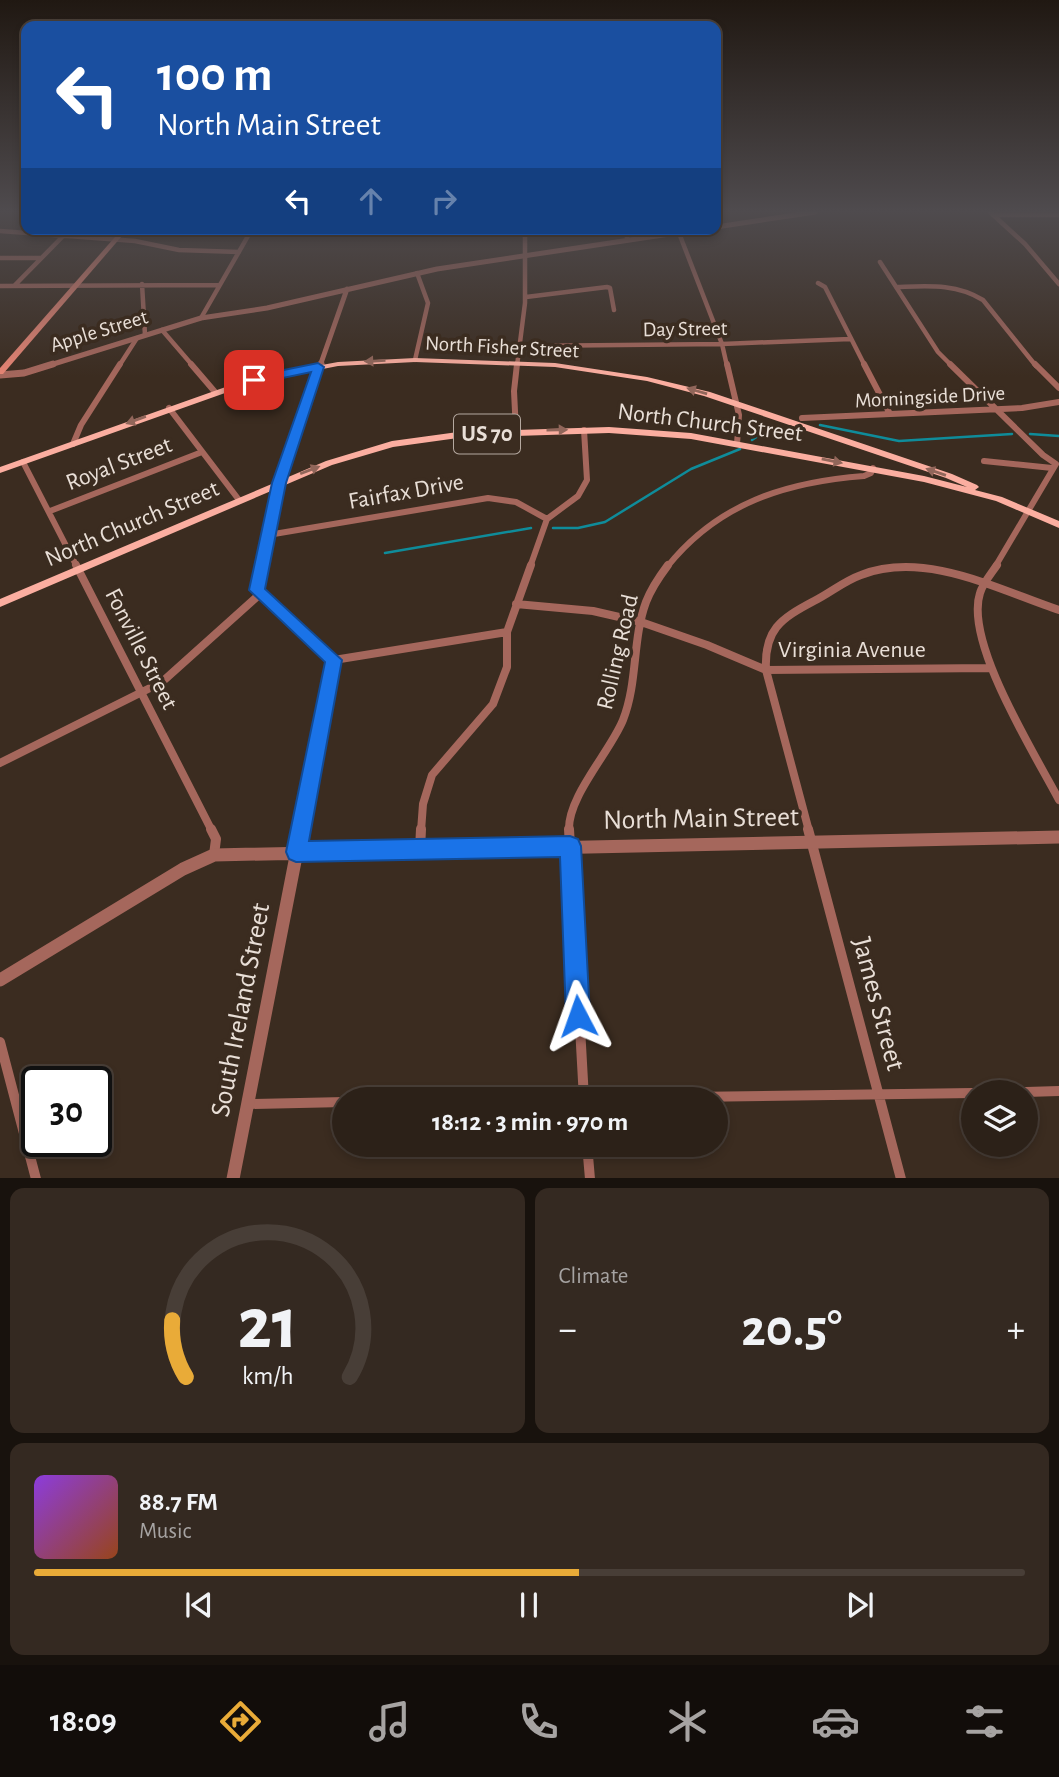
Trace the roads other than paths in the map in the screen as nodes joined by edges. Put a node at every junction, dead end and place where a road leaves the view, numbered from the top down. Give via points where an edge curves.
1 (32, 267) edge
2 (91, 267) edge
3 (230, 267) edge
4 (455, 267) edge
5 (525, 267) edge
6 (692, 267) edge
7 (883, 267) edge
8 (1044, 267) edge
9 (417, 273) junction
10 (818, 283) dead end
11 (76, 284) junction
12 (142, 284) junction
13 (15, 285) junction
14 (219, 285) junction
15 (1059, 285) edge
16 (0, 286) edge
17 (895, 287) junction
18 (347, 289) junction
19 (526, 297) junction
20 (614, 310) dead end
21 (201, 318) junction
22 (162, 330) junction
23 (141, 336) junction
24 (850, 339) junction
25 (722, 344) junction
26 (520, 346) junction
27 (415, 360) junction
28 (518, 364) junction
29 (318, 367) junction
30 (0, 373) edge
31 (1059, 388) edge
32 (215, 392) junction
33 (1059, 402) edge
34 (736, 404) junction
35 (169, 408) junction
36 (996, 410) junction
37 (890, 414) junction
38 (802, 418) dead end
39 (584, 430) junction
40 (516, 432) junction
41 (73, 444) junction
42 (737, 444) junction
43 (202, 452) junction
44 (984, 461) dead end
45 (23, 462) junction
46 (1056, 465) edge
47 (873, 468) junction
48 (0, 470) edge
49 (279, 483) junction
50 (999, 499) junction
51 (239, 500) junction
52 (1030, 510) junction
53 (50, 511) junction
54 (547, 519) junction
55 (1059, 525) edge
56 (268, 535) junction
57 (79, 570) junction
58 (984, 586) junction
59 (259, 595) junction
60 (0, 603) edge
61 (516, 604) junction
62 (1059, 610) edge
63 (641, 622) junction
64 (507, 632) junction
65 (334, 660) junction
66 (990, 668) junction
67 (766, 670) junction
68 (141, 690) junction
69 (0, 763) edge
70 (1059, 800) edge
71 (1059, 837) edge
72 (811, 842) junction
73 (570, 846) junction
74 (420, 850) junction
75 (296, 852) junction
76 (214, 855) junction
77 (0, 980) edge
78 (0, 1042) edge
79 (583, 1087) edge
80 (1059, 1091) edge
81 (1038, 1092) edge
82 (961, 1093) edge
83 (878, 1095) junction
84 (728, 1097) edge
85 (332, 1102) edge
86 (248, 1104) junction
87 (588, 1157) edge
88 (36, 1178) edge
89 (233, 1178) edge
90 (590, 1178) edge
91 (901, 1178) edge

1 - 13 street
2 - 11 main road
3 - 14 street
4 - 9 street, Apple Street
5 - 19 street
6 - 25 street
7 - 17 street
8 - 15 street
9 - 18 street, Apple Street
9 - 27 street via 428,303
10 - 24 street via 825,287
11 - 12 street
11 - 13 street
11 - 30 main road
12 - 14 street
12 - 23 street
13 - 16 street
14 - 21 street
17 - 31 street via 951,287 975,294
17 - 36 street via 938,352
18 - 21 street, Apple Street
18 - 29 street
19 - 20 street via 605,287 610,288
19 - 26 street
21 - 22 street, Apple Street
22 - 23 street, Apple Street
22 - 32 street
23 - 30 street, Apple Street via 24,373
23 - 41 street
24 - 25 street, Day Street
24 - 37 street
25 - 26 street, Day Street
25 - 34 street
26 - 28 street
27 - 28 main road, North Fisher Street / US 70
27 -> 29 main road, North Fisher Street / US 70
34 -> 28 main road, North Fisher Street / US 70 via 625,374
28 - 40 street via 513,403
29 - 32 main road, North Fisher Street / US 70
29 - 49 street
32 - 35 main road, North Fisher Street / US 70
33 - 36 street, Morningside Drive
34 - 42 street via 740,422
50 -> 34 main road, North Fisher Street / US 70 via 949,476
35 -> 41 main road, North Fisher Street / US 70
35 - 43 street
36 - 37 street, Morningside Drive
36 - 46 street
37 - 38 street, Morningside Drive
40 -> 39 main road, North Church Street / US 70
39 - 42 main road, North Church Street / US 70 via 650,431
39 - 54 street via 587,480 578,496
49 -> 40 main road, North Church Street / US 70 via 392,444
41 - 45 main road, North Fisher Street / US 70
42 -> 47 main road, North Church Street / US 70
43 - 51 street
43 - 53 street, Royal Street
44 - 46 street
45 - 48 main road, North Fisher Street / US 70
45 - 53 street, Fonville Street
46 - 52 street
47 - 50 main road, North Church Street / US 70
47 - 63 street, Rolling Road via 864,476 784,487 730,512 668,565 652,589
49 - 51 main road, North Church Street / US 70
49 - 56 street
50 - 52 main road, North Church Street / US 70
51 - 57 main road, North Church Street / US 70
52 - 55 main road, North Church Street / US 70
52 - 58 street
53 - 57 street, Fonville Street
54 - 56 street, Fairfax Drive via 516,502 495,498
54 - 61 street
56 - 59 street
57 - 60 main road, North Church Street / US 70
57 - 68 street, Fonville Street
58 - 62 street
58 - 66 street via 977,624
58 - 67 street via 924,569 896,568 862,575 780,621 767,642
59 - 65 street
59 - 68 street via 162,681
61 - 63 street, Virginia Avenue via 564,607
61 - 64 street
63 - 67 street, Virginia Avenue
63 - 73 street, Rolling Road via 629,707 573,811
64 - 65 street
64 - 74 street via 509,654 500,691 438,766 428,785
65 - 75 street
66 - 67 street, Virginia Avenue
66 - 70 street
67 - 72 street, James Street
68 - 69 street
68 - 76 street, Fonville Street via 216,839
71 - 72 street, North Main Street
72 - 73 street, North Main Street
72 - 83 street, James Street
73 - 74 street, North Main Street
73 - 79 street, Rolling Road
74 - 75 street, North Main Street
75 - 76 street, North Main Street
75 - 86 street, South Ireland Street
76 - 77 street, North Main Street via 183,869
78 - 88 street
80 - 81 street
82 - 83 street
83 - 84 street
83 - 91 street, James Street
85 - 86 street
86 - 89 street, South Ireland Street
87 - 90 street

